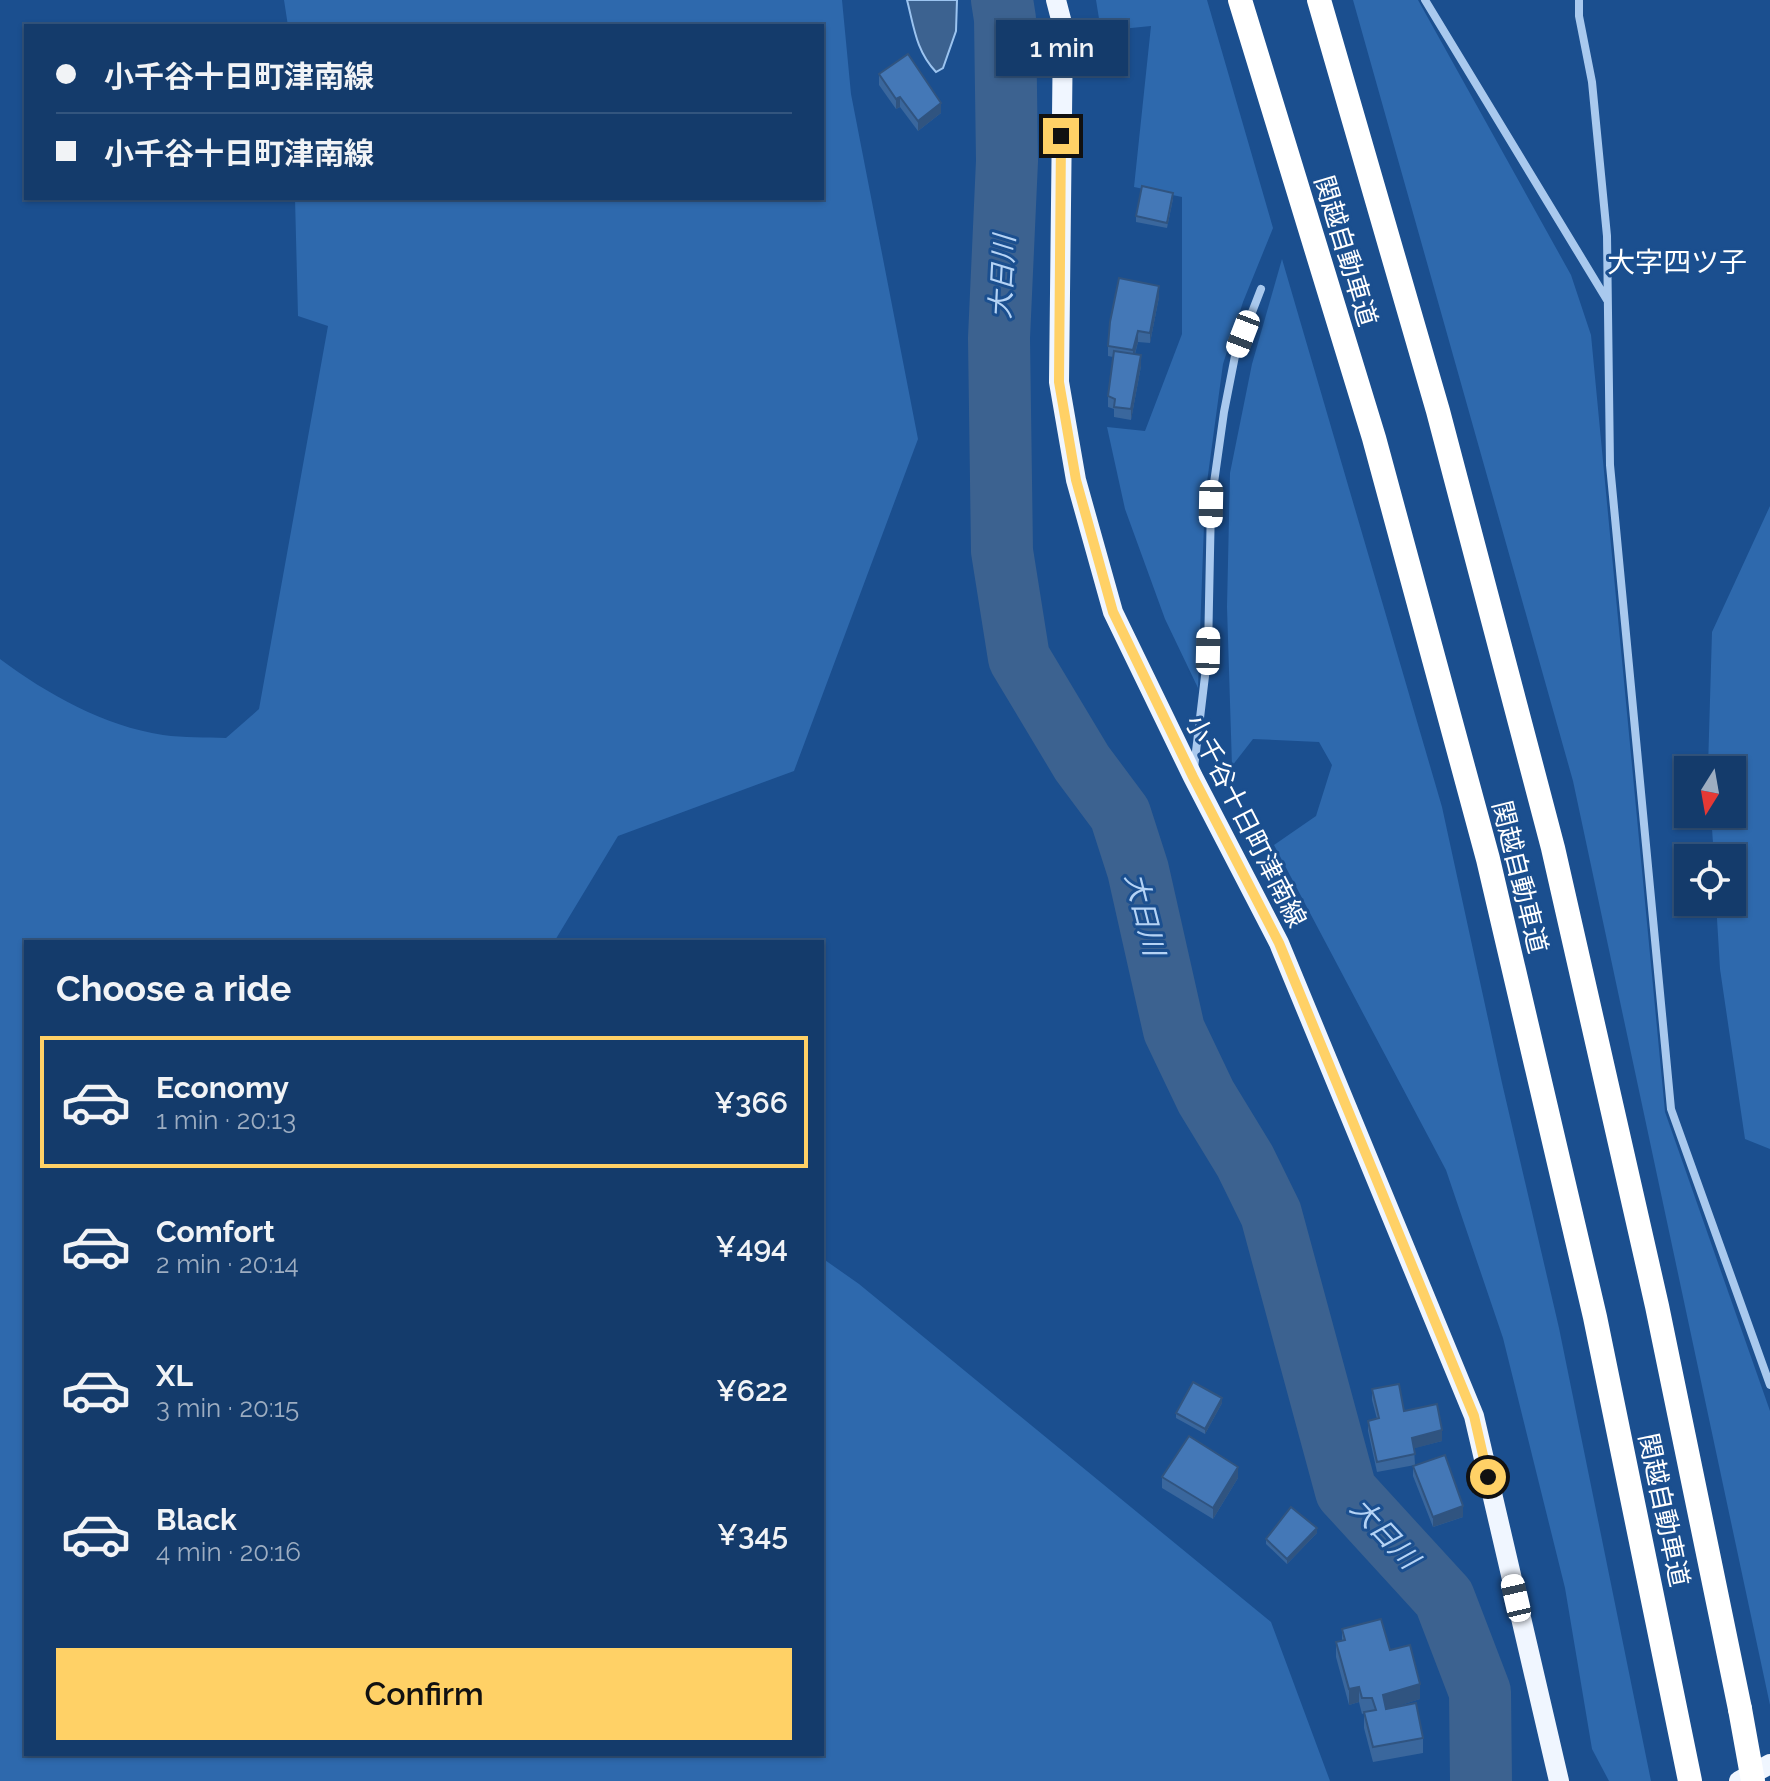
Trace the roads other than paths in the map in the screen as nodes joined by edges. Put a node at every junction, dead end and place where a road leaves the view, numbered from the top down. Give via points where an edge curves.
1 (1056, 0) edge
2 (1240, 0) edge
3 (1319, 0) edge
4 (1425, 0) edge
5 (1579, 0) edge
6 (1261, 289) dead end
7 (1608, 300) junction
8 (1193, 777) junction
9 (1770, 1385) edge
10 (1770, 1764) edge
11 (1559, 1781) edge
12 (1690, 1781) edge
13 (1739, 1781) edge
14 (1753, 1781) edge

1 - 8 main road, 小千谷十日町津南線 via 1063,27 1059,382 1076,480 1113,612
2 - 12 highway, 関越自動車道 via 1374,438 1488,859 1595,1317
3 - 14 highway, 関越自動車道, bridge via 1438,411 1553,848 1657,1306
4 - 7 street
5 - 7 street via 1592,82
6 - 8 street via 1235,356 1211,504 1208,651
7 - 9 street via 1610,465 1671,1109
8 - 11 main road, 小千谷十日町津南線 via 1279,943 1474,1416
10 - 13 main road

